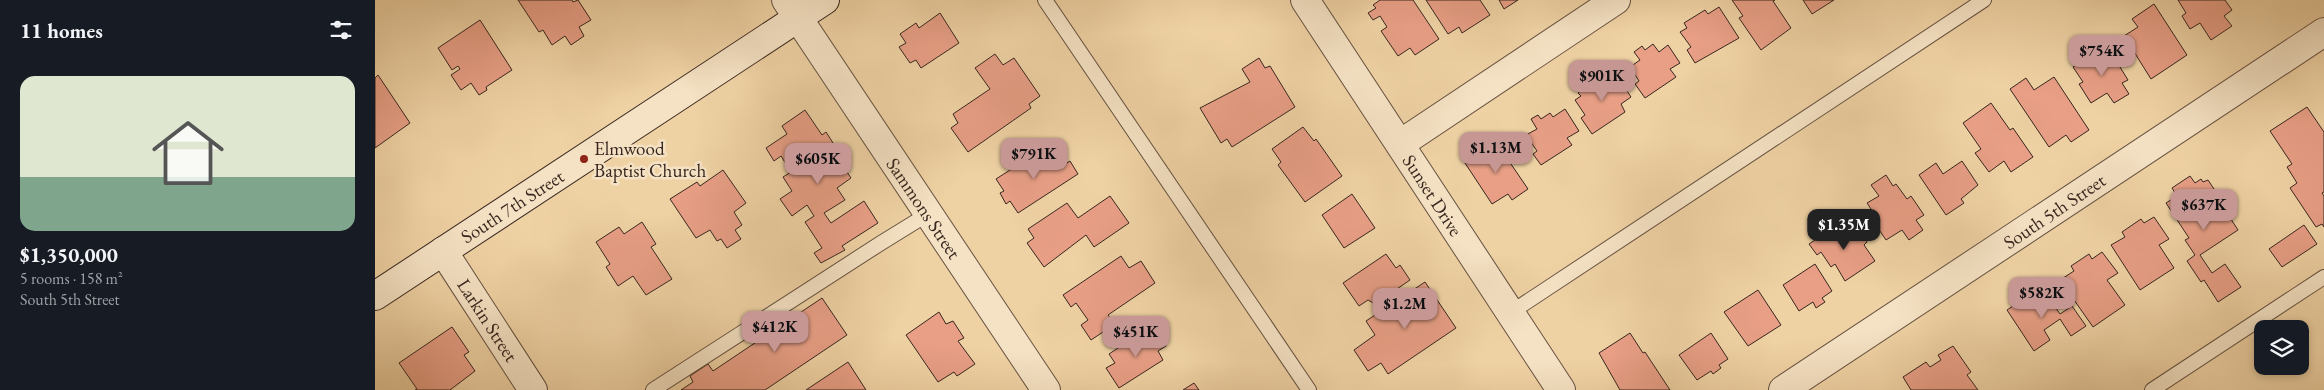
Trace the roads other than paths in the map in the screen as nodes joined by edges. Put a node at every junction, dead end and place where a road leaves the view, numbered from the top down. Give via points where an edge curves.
1 (825, 0) edge
2 (1045, 0) edge
3 (1305, 0) edge
4 (1616, 0) edge
5 (1984, 0) edge
6 (792, 9) edge
7 (2324, 32) edge
8 (1400, 144) junction
9 (928, 214) junction
10 (443, 251) junction
11 (2324, 277) edge
12 (375, 296) edge
13 (1510, 313) junction
14 (1039, 388) edge
15 (533, 390) edge
16 (653, 390) edge
17 (1309, 390) edge
18 (1561, 390) edge
19 (1783, 390) edge
20 (2152, 390) edge

1 - 6 street, South 7th Street
2 - 17 lane
3 - 8 street, Sunset Drive
4 - 8 street
5 - 13 lane
6 - 9 street, Sammons Street
6 - 10 street, South 7th Street
7 - 19 street, South 5th Street
8 - 13 street, Sunset Drive
9 - 14 street, Sammons Street
9 - 16 lane
10 - 12 street, South 7th Street
10 - 15 street, Larkin Street
11 - 20 lane
13 - 18 street, Sunset Drive

